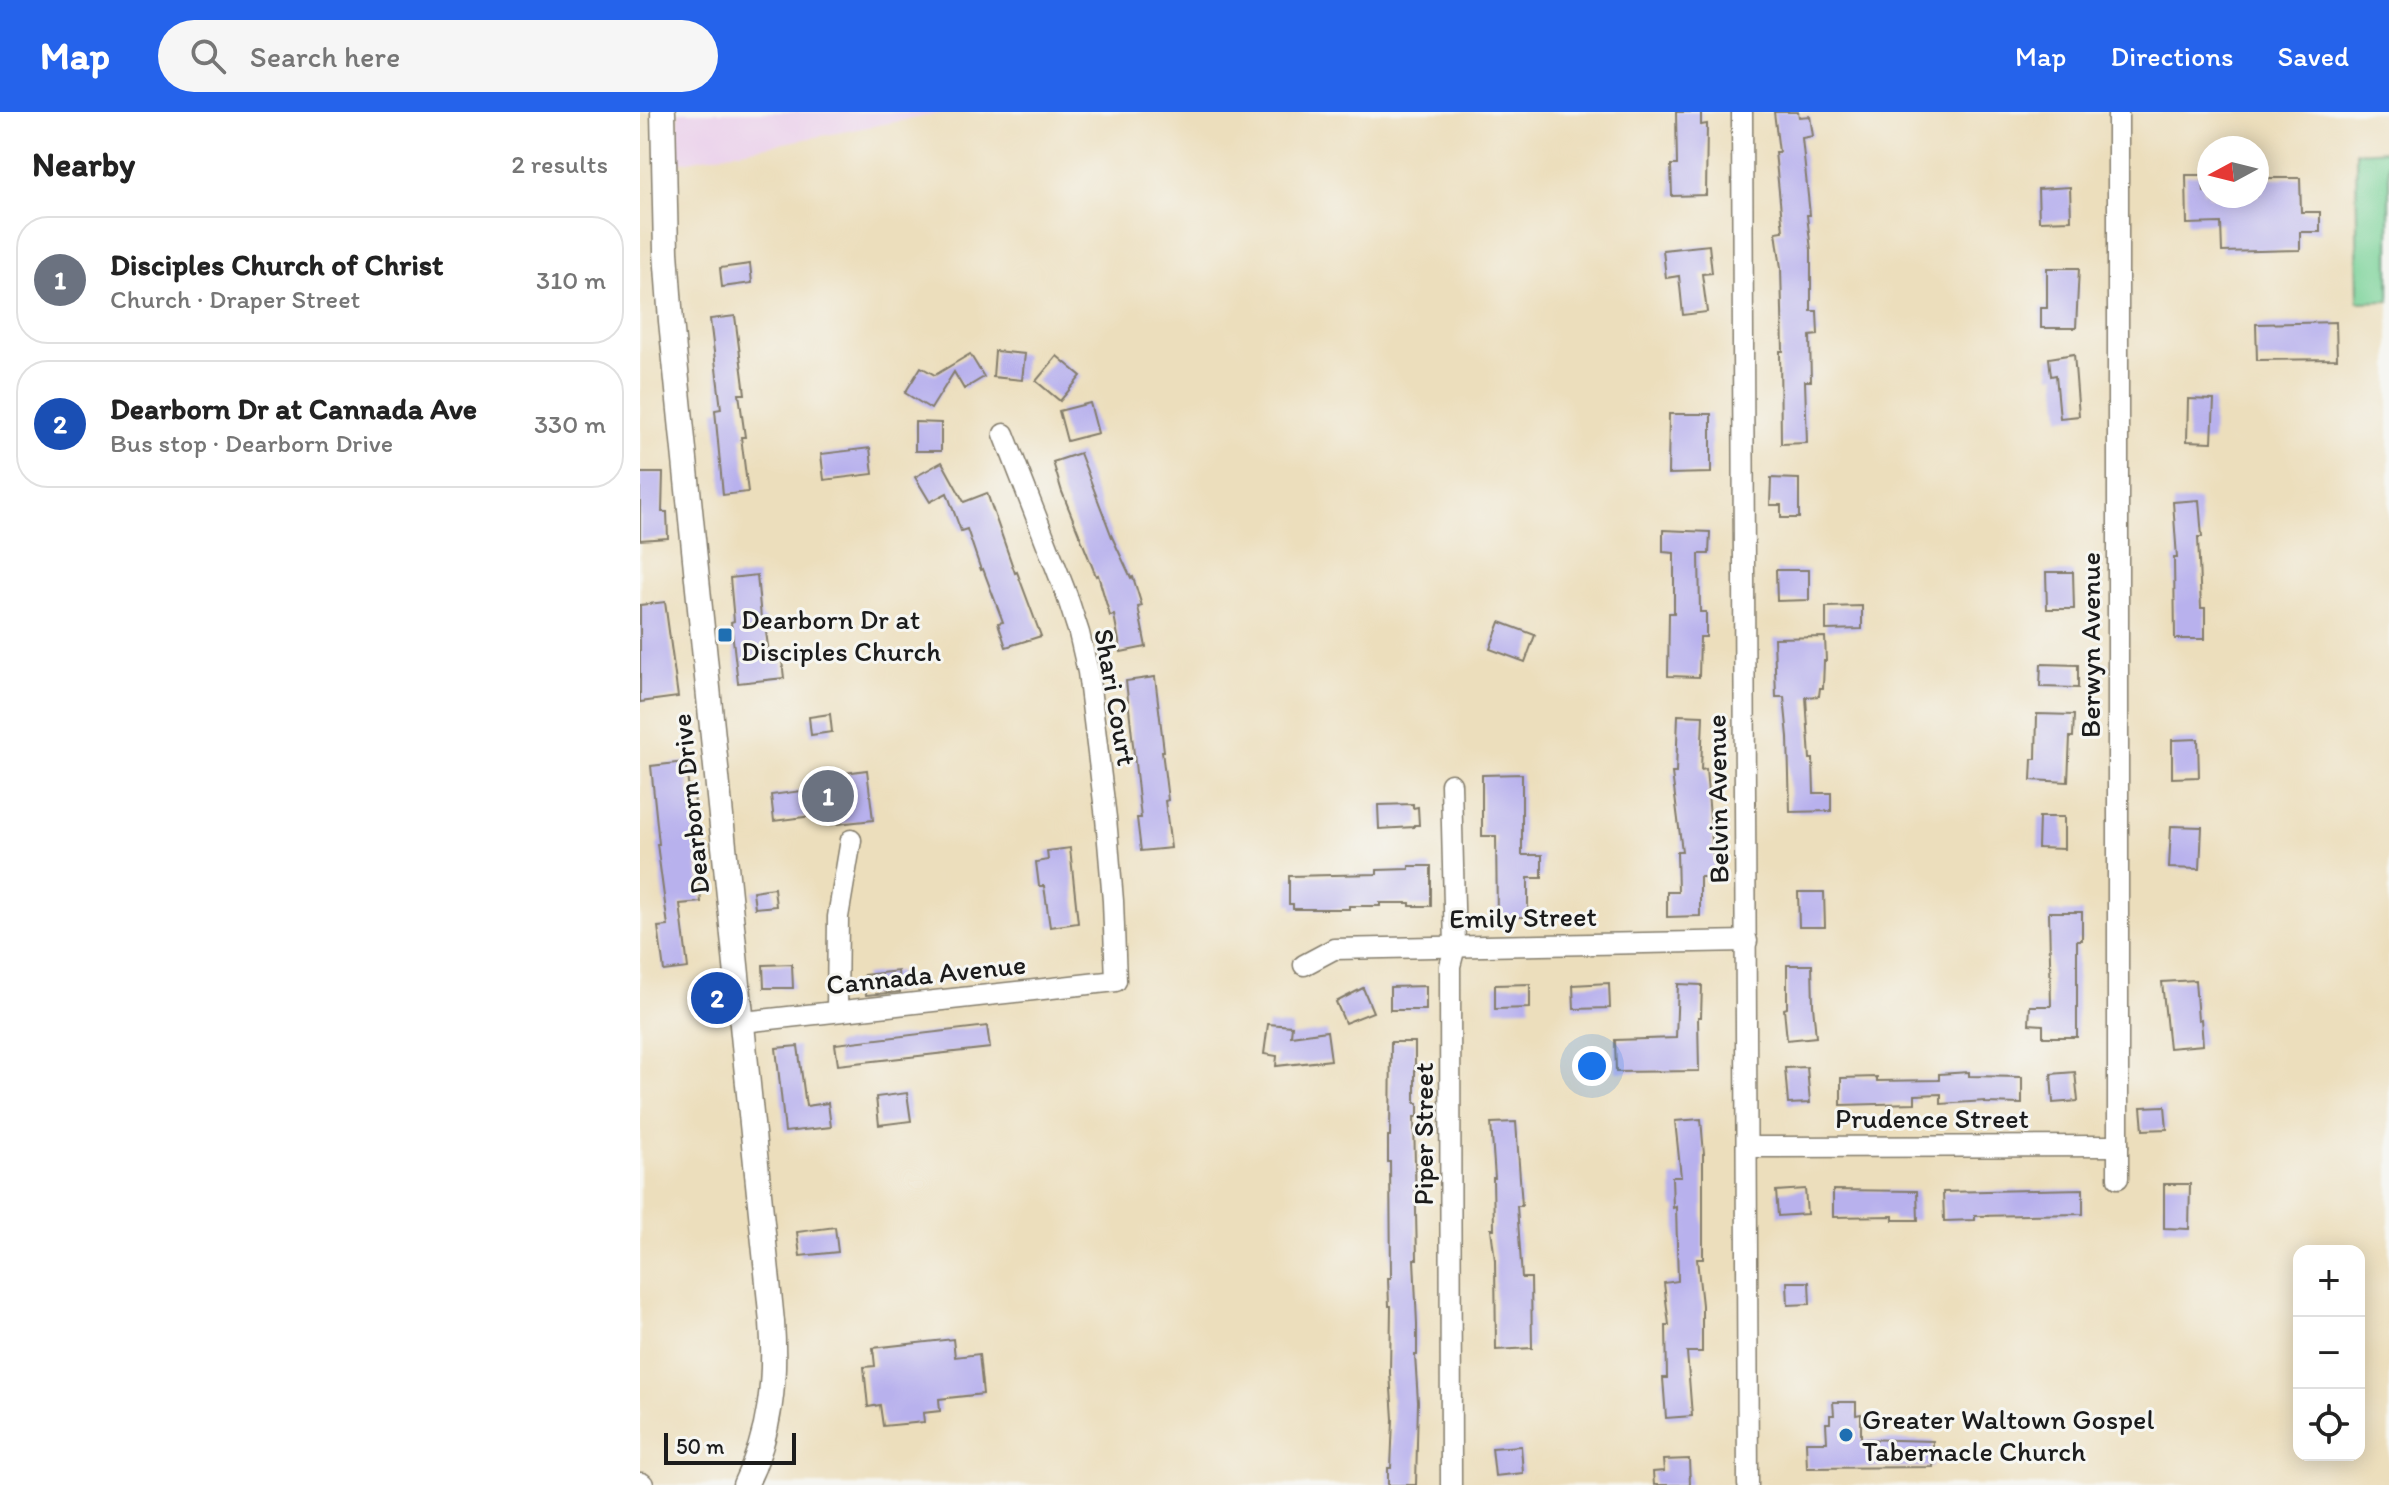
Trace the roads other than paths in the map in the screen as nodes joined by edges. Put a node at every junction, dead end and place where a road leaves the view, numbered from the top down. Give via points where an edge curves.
1 (663, 112) edge
2 (1742, 112) edge
3 (2118, 112) edge
4 (1004, 434) dead end
5 (1451, 784) dead end
6 (851, 840) dead end
7 (1747, 941) junction
8 (1455, 947) junction
9 (1304, 965) dead end
10 (1116, 981) joint
11 (837, 1011) junction
12 (743, 1022) junction
13 (2118, 1146) junction
14 (1747, 1147) junction
15 (2118, 1178) dead end
16 (745, 1485) edge
17 (1451, 1485) edge
18 (1748, 1485) edge

1 - 12 street, Dearborn Drive via 671,321
2 - 7 street, Belvin Avenue
3 - 13 street, Berwyn Avenue
4 - 10 street, Shari Court via 1067,596 1088,672 1106,818
5 - 8 street, Piper Street
6 - 11 street via 838,917
7 - 8 street, Emily Street
7 - 14 street, Belvin Avenue
8 - 9 street, Emily Street via 1334,949
8 - 17 street, Piper Street via 1450,966
10 - 11 street, Cannada Avenue
11 - 12 street, Cannada Avenue
12 - 16 street, Dearborn Drive via 770,1286 774,1379 764,1437
13 - 14 street, Prudence Street
13 - 15 street, Berwyn Avenue
14 - 18 street, Belvin Avenue

